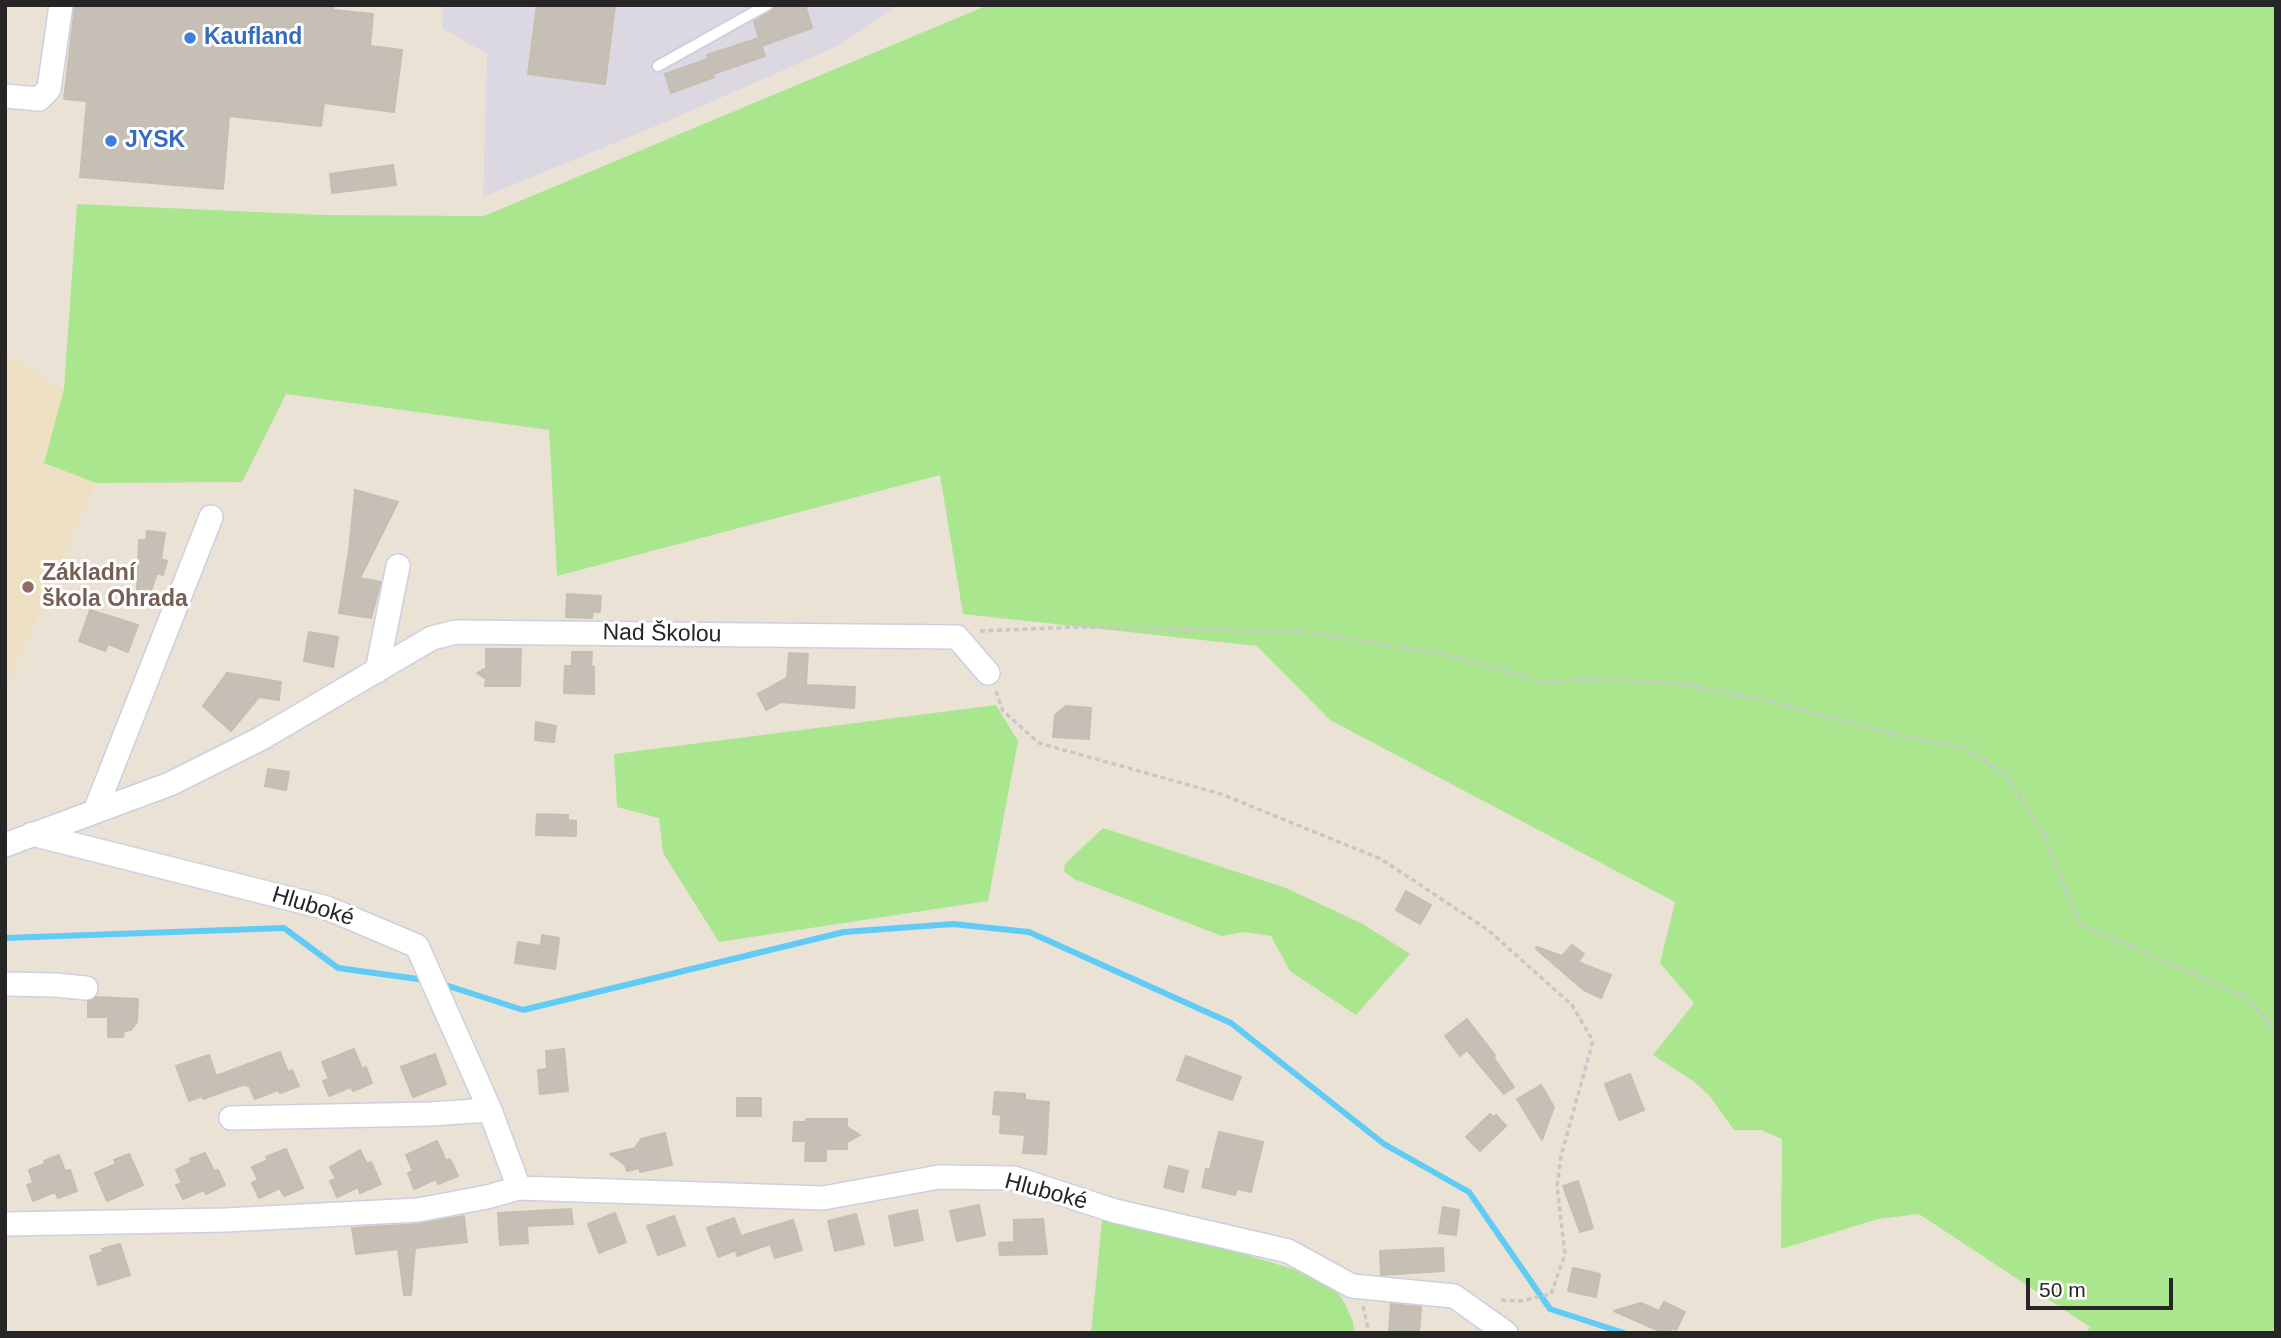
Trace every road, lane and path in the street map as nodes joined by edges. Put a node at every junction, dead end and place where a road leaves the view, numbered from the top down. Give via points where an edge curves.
1 (61, 5) edge
2 (767, 5) edge
3 (658, 66) dead end
4 (5, 96) edge
5 (211, 517) dead end
6 (398, 566) dead end
7 (957, 637) junction
8 (377, 671) junction
9 (988, 673) joint
10 (95, 811) junction
11 (32, 834) junction
12 (5, 845) edge
13 (5, 984) edge
14 (86, 988) dead end
15 (2276, 1031) edge
16 (490, 1110) junction
17 (231, 1118) dead end
18 (519, 1188) junction
19 (5, 1224) edge
20 (1528, 1300) dead end
21 (1506, 1333) edge

1 - 4 street via 49,89 39,99
2 - 3 lane
5 - 10 street
6 - 8 street
7 - 8 street, Nad Školou via 456,632 432,638
7 - 9 street
7 - 15 path via 982,631 1079,627 1307,632 1444,654 1543,682 1589,679 1678,684 1770,701 1964,748 2005,774 2043,833 2080,924 2247,998
8 - 10 street, Nad Školou via 170,785
9 - 20 path via 1003,711 1040,743 1221,794 1381,859 1488,930 1572,1005 1592,1041 1557,1186 1565,1254 1551,1294
10 - 11 street, Nad Školou
11 - 12 street, Nad Školou
11 - 16 street, Hluboké via 327,908 417,946
13 - 14 street
16 - 17 street
16 - 18 street, Hluboké
18 - 19 street, Hluboké via 418,1210
18 - 21 street, Hluboké via 823,1198 939,1177 1014,1178 1115,1211 1288,1251 1352,1286 1454,1296

